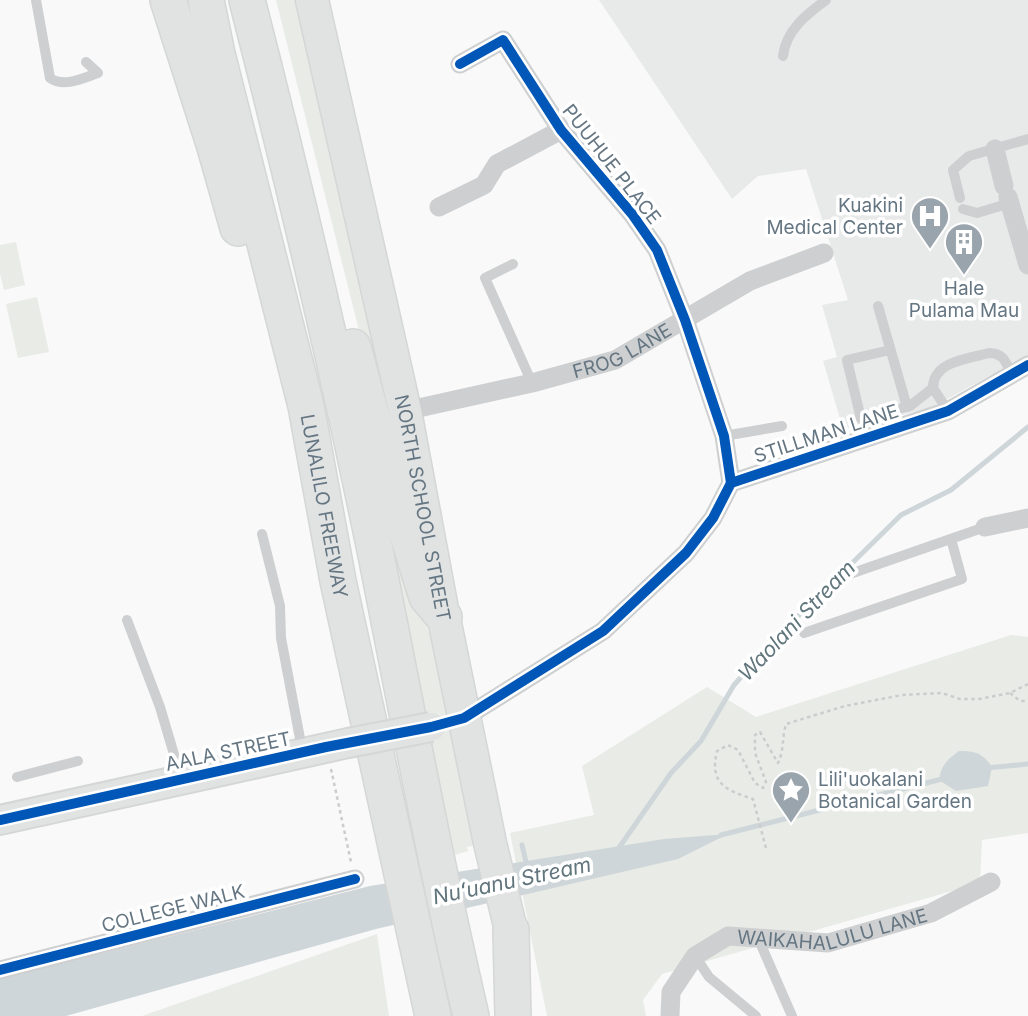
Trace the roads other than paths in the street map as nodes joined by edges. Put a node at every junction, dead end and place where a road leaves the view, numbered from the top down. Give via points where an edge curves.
1 (36, 0) edge
2 (168, 0) edge
3 (206, 0) edge
4 (247, 0) edge
5 (312, 0) edge
6 (826, 0) edge
7 (783, 56) dead end
8 (86, 62) dead end
9 (460, 64) dead end
10 (561, 130) junction
11 (1028, 139) edge
12 (995, 149) junction
13 (1007, 195) junction
14 (439, 207) dead end
15 (824, 253) dead end
16 (513, 264) dead end
17 (1028, 265) edge
18 (878, 306) dead end
19 (685, 320) junction
20 (890, 350) junction
21 (1020, 370) edge
22 (532, 383) junction
23 (933, 388) junction
24 (907, 407) junction
25 (405, 411) junction
26 (948, 411) junction
27 (782, 426) dead end
28 (724, 436) junction
29 (732, 483) junction
30 (1028, 518) edge
31 (985, 527) joint
32 (262, 534) dead end
33 (951, 539) junction
34 (850, 574) dead end
35 (338, 581) junction
36 (444, 617) junction
37 (127, 620) dead end
38 (804, 633) dead end
39 (464, 718) junction
40 (326, 747) junction
41 (78, 761) dead end
42 (17, 777) dead end
43 (181, 778) junction
44 (0, 820) edge
45 (355, 879) road end
46 (991, 882) dead end
47 (510, 925) junction
48 (758, 938) junction
49 (695, 956) junction
50 (0, 970) edge
51 (433, 1016) edge
52 (471, 1016) edge
53 (513, 1016) edge
54 (531, 1016) edge
55 (670, 1016) edge
56 (756, 1016) edge
57 (792, 1016) edge

1 - 8 lane via 50,78 65,83 98,73
2 - 35 highway via 281,380 308,508
3 - 35 highway, LUNALILO FREEWAY via 306,406
4 - 36 highway via 427,597
4 - 52 highway, LUNALILO FREEWAY via 300,209
5 - 25 main road, NORTH SCHOOL STREET
6 - 7 lane via 802,18 784,45
9 - 10 street, PUUHUE PLACE via 503,40
10 - 14 street via 497,164 484,185
10 - 19 street, PUUHUE PLACE via 657,250
11 - 12 lane
12 - 13 street
12 - 13 lane via 969,156 953,170 962,204 977,213
13 - 17 street
15 - 19 street, FROG LANE via 750,281
16 - 22 lane via 485,278
18 - 20 lane
19 - 22 street, FROG LANE via 615,360
19 - 28 street, PUUHUE PLACE
20 - 24 lane
20 - 24 lane via 847,360 862,419
21 - 23 lane via 998,353 989,353 939,370
21 - 26 street, STILLMAN LANE
22 - 25 street, FROG LANE
23 - 24 lane
23 - 26 lane
25 - 36 main road, NORTH SCHOOL STREET
26 - 29 street, STILLMAN LANE
27 - 28 lane
28 - 29 street, PUUHUE PLACE
29 - 39 street via 713,518 685,553 603,631
30 - 31 street
31 - 33 lane
32 - 40 lane via 280,606 281,638
33 - 34 lane
33 - 38 lane via 962,579
35 - 51 highway, LUNALILO FREEWAY
36 - 39 main road, NORTH SCHOOL STREET
37 - 43 lane
39 - 40 street, AALA STREET, bridge
39 - 47 main road, NORTH SCHOOL STREET
40 - 43 street, AALA STREET
41 - 42 lane
43 - 44 street, AALA STREET
45 - 50 street, COLLEGE WALK
46 - 48 street, WAIKAHALULU LANE via 931,913 828,943
47 - 53 highway
47 - 54 street, NORTH SCHOOL STREET
48 - 49 street, WAIKAHALULU LANE via 728,936
48 - 57 lane
49 - 55 street, WAIKAHALULU LANE via 671,992
49 - 56 lane via 709,977

